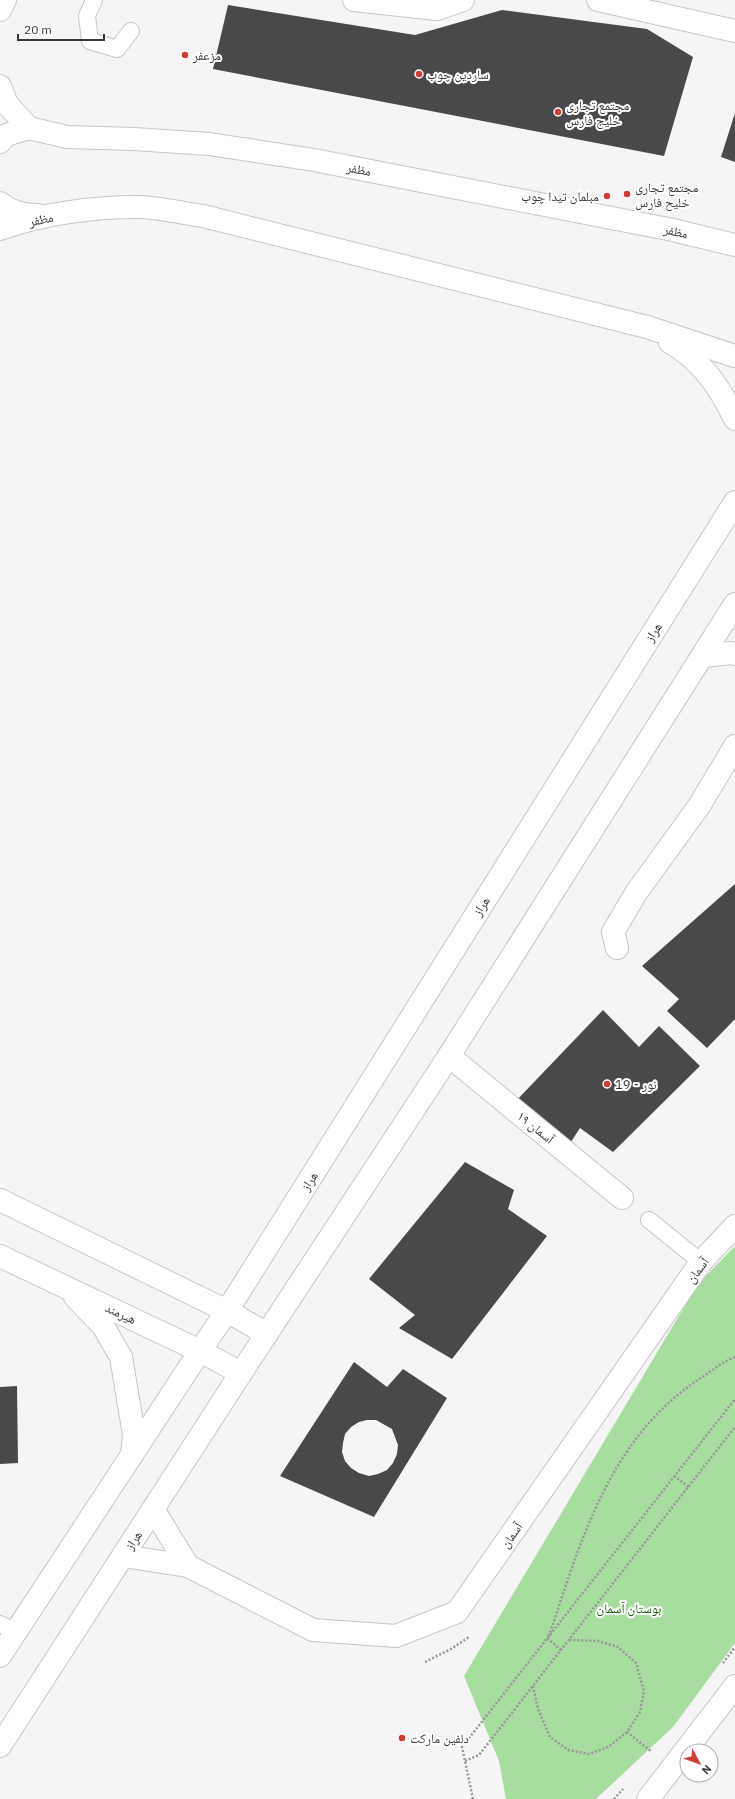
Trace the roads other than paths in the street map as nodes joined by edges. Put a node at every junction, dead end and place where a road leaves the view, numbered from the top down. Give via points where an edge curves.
1 (5, 0) edge
2 (94, 0) edge
3 (354, 0) edge
4 (462, 0) edge
5 (598, 0) edge
6 (0, 10) edge
7 (131, 31) dead end
8 (735, 31) edge
9 (0, 86) edge
10 (30, 128) junction
11 (0, 142) edge
12 (0, 203) edge
13 (54, 216) junction
14 (0, 229) edge
15 (735, 245) edge
16 (647, 327) junction
17 (735, 356) edge
18 (735, 419) edge
19 (735, 502) edge
20 (733, 611) edge
21 (735, 654) edge
22 (703, 656) junction
23 (735, 746) edge
24 (617, 948) dead end
25 (449, 1056) junction
26 (622, 1198) dead end
27 (0, 1200) edge
28 (649, 1220) dead end
29 (735, 1226) edge
30 (0, 1256) edge
31 (701, 1262) junction
32 (62, 1285) junction
33 (228, 1311) junction
34 (267, 1334) junction
35 (200, 1351) junction
36 (241, 1373) junction
37 (132, 1455) junction
38 (153, 1509) junction
39 (122, 1556) junction
40 (188, 1566) junction
41 (8, 1628) edge
42 (0, 1656) edge
43 (735, 1686) edge
44 (0, 1746) edge
45 (648, 1799) edge

1 - 6 street
2 - 7 lane via 87,16 90,41 117,49
3 - 4 street via 437,9
5 - 8 street
9 - 10 street via 7,104
10 - 11 street via 6,135
10 - 15 street, مظفر via 67,137 209,144 314,160 673,230
12 - 13 street via 9,210 26,215
13 - 14 street, مظفر
13 - 16 street, مظفر via 80,211 137,207 203,216
16 - 17 street, مظفر
16 - 18 street via 688,352 704,369 725,399
19 - 33 street, هراز
20 - 22 street, هراز
21 - 22 street
22 - 25 street, هراز
23 - 24 street via 699,806 636,893 613,932
25 - 26 street, آسمان ۱۹
25 - 34 street, هراز
27 - 33 street
28 - 31 lane
29 - 31 street, آسمان
30 - 32 street, هیرمند
31 - 40 street, آسمان via 457,1612 396,1636 313,1630
32 - 35 street, هیرمند
32 - 37 street via 104,1326 121,1357 134,1435
33 - 34 street
33 - 35 street, هراز
34 - 36 street, هراز
35 - 36 street, هیرمند
35 - 37 street, هراز
36 - 38 street, هراز
37 - 41 street, هراز
38 - 39 street, هراز
38 - 40 street
39 - 40 street
39 - 44 street, هراز
41 - 42 street, هراز
43 - 45 street

